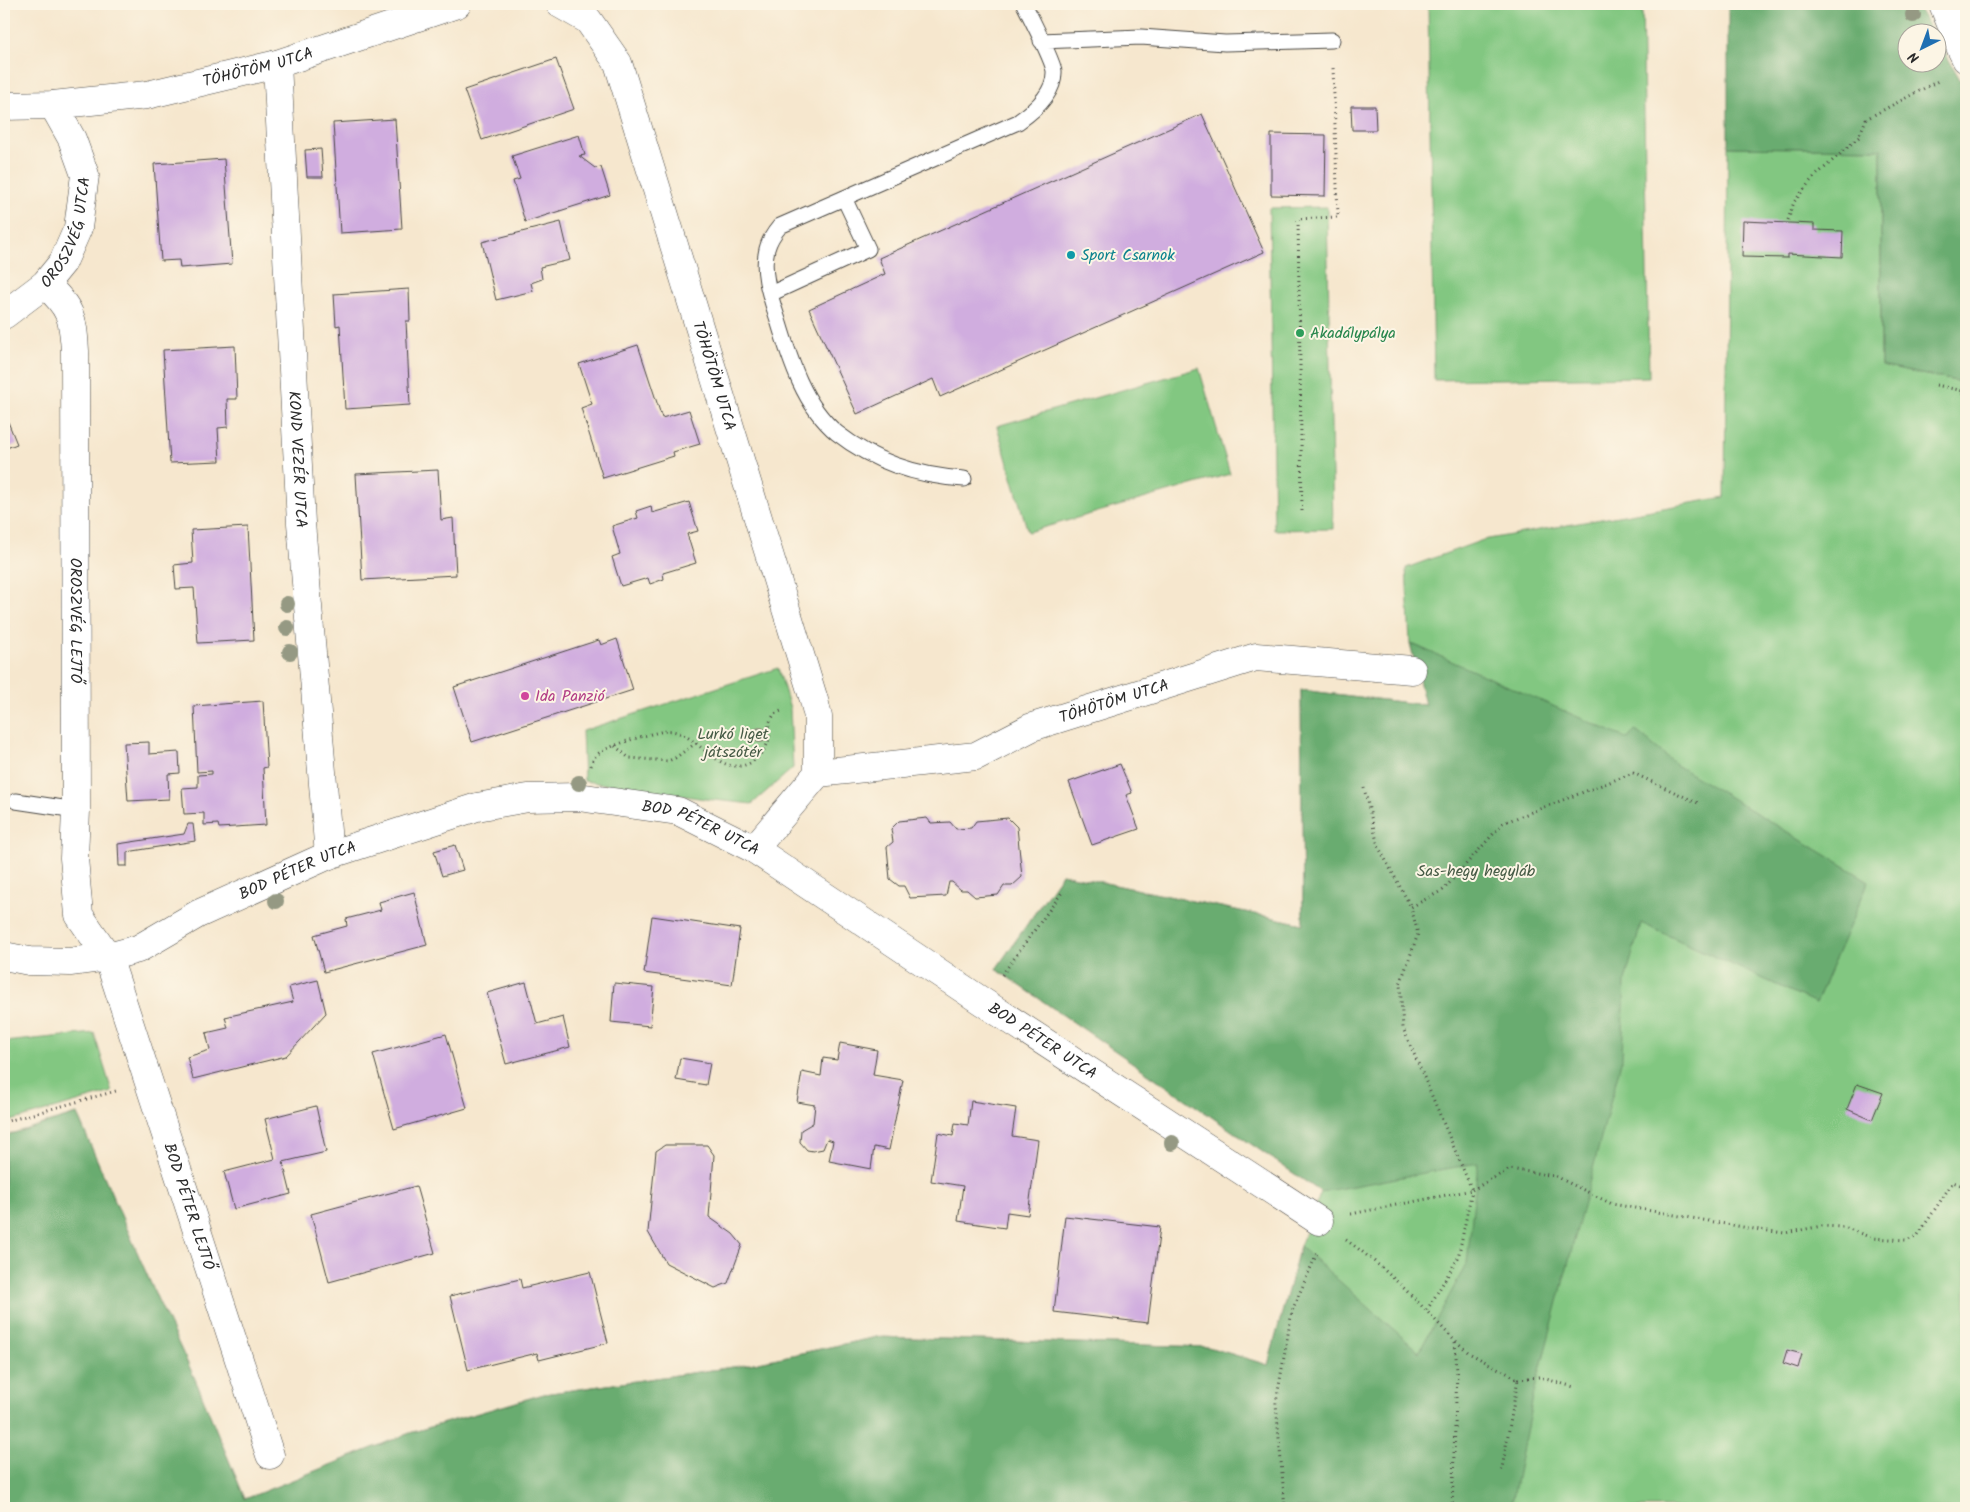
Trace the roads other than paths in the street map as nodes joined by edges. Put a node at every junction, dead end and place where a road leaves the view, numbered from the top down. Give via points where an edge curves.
1 (457, 4) edge
2 (560, 4) edge
3 (1024, 4) edge
4 (1943, 4) edge
5 (1332, 40) road end
6 (1041, 41) junction
7 (277, 64) junction
8 (1957, 68) edge
9 (53, 105) junction
10 (4, 106) edge
11 (844, 198) junction
12 (45, 284) junction
13 (770, 294) junction
14 (4, 315) edge
15 (964, 479) dead end
16 (1412, 670) dead end
17 (818, 773) junction
18 (16, 801) dead end
19 (76, 810) junction
20 (754, 849) junction
21 (329, 855) junction
22 (4, 956) edge
23 (108, 957) junction
24 (1324, 1224) road end
25 (270, 1455) dead end

1 - 7 street, TÖHÖTÖM UTCA
2 - 17 street, TÖHÖTÖM UTCA via 588,20 618,63 814,700 818,717
3 - 6 lane
4 - 8 street via 1961,49
5 - 6 lane via 1225,43 1141,37
6 - 11 lane via 1054,69 1052,83 1031,113 1018,122
7 - 9 street, TÖHÖTÖM UTCA via 147,95
7 - 21 street, KOND VEZÉR UTCA via 301,523
9 - 10 street, TÖHÖTÖM UTCA
9 - 12 street, OROSZVÉG UTCA via 75,146 85,175 78,228 63,262
11 - 13 lane via 780,226 773,234 765,262
11 - 13 lane via 868,249
12 - 14 street, OROSZVÉG UTCA
12 - 19 street, OROSZVÉG LEJTŐ via 67,308 73,324 75,351
13 - 15 lane via 795,370 825,422 855,445 902,468 931,476
16 - 17 street, TÖHÖTÖM UTCA via 1256,658 1032,727 976,756
17 - 20 street
18 - 19 lane
19 - 23 street, OROSZVÉG LEJTŐ via 74,858 79,915
20 - 21 street, BOD PÉTER UTCA via 678,810 578,797 528,798 478,806
20 - 24 street, BOD PÉTER UTCA
21 - 23 street, BOD PÉTER UTCA via 198,914 138,949
22 - 23 street, BOD PÉTER UTCA via 28,961 70,962
23 - 25 street, BOD PÉTER LEJTŐ

